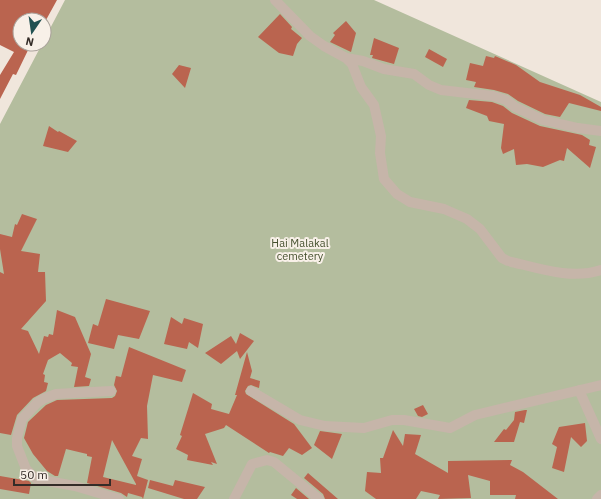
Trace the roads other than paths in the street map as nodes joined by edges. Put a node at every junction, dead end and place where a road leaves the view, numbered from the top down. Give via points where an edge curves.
1 (275, 0) edge
2 (346, 58) junction
3 (601, 131) edge
4 (601, 270) edge
5 (601, 385) edge
6 (579, 390) junction
7 (111, 391) dead end
8 (251, 391) dead end
9 (601, 439) edge
10 (601, 495) edge
11 (119, 499) edge
12 (234, 499) edge
13 (319, 499) edge
14 (597, 499) edge

1 - 2 street via 310,36
2 - 3 street via 384,69 414,74 441,90 506,100 536,118
2 - 4 street via 352,64 361,87 374,105 381,136 380,153 384,179 397,194 410,202 444,209 470,221 480,229 502,258 508,261 577,274
5 - 6 street
6 - 8 street via 475,415 450,428 392,420 372,427 351,429 300,420
6 - 9 street
7 - 11 street via 56,394 43,399 22,419 17,446 26,469 36,479 75,486
10 - 14 street
12 - 13 street via 252,464 267,460

